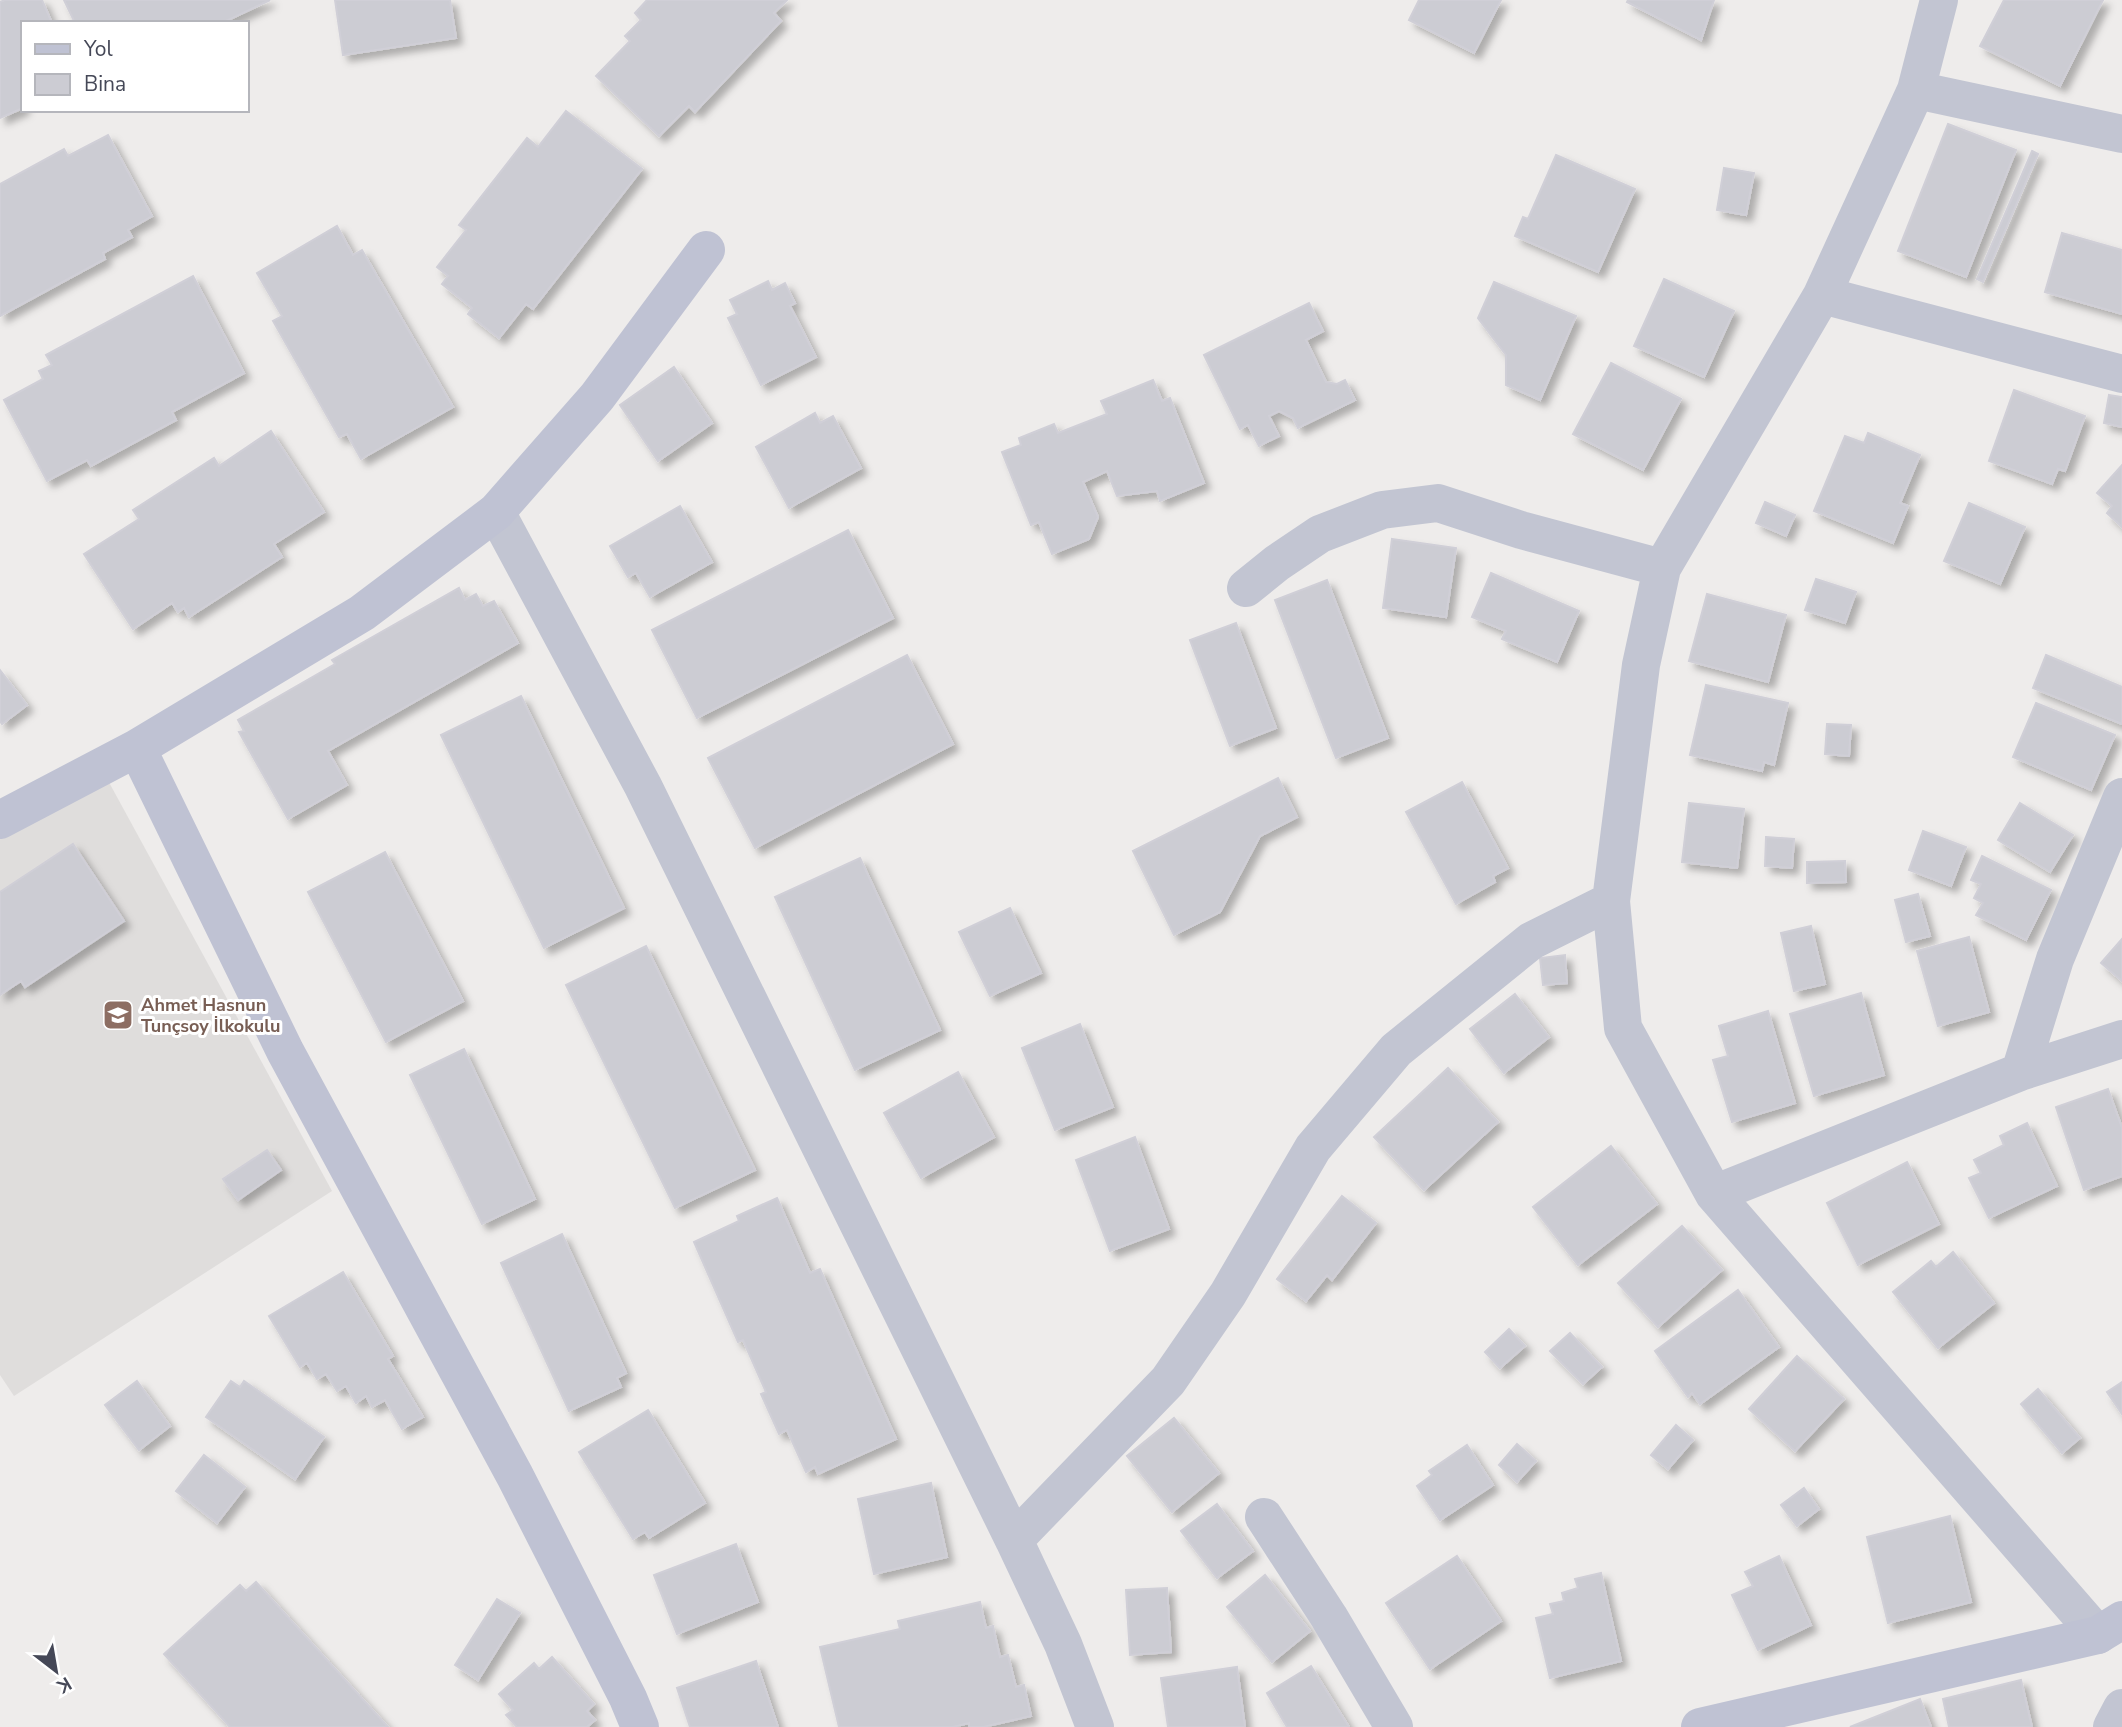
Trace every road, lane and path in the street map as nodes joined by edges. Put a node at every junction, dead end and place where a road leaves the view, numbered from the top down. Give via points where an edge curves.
1 (1939, 0) edge
2 (1916, 90) junction
3 (2122, 134) edge
4 (706, 250) dead end
5 (1822, 295) junction
6 (2122, 374) edge
7 (496, 512) junction
8 (1662, 568) junction
9 (1246, 588) dead end
10 (137, 748) junction
11 (2122, 797) edge
12 (0, 820) edge
13 (1611, 901) junction
14 (2122, 1039) edge
15 (2020, 1072) junction
16 (1714, 1194) junction
17 (1264, 1517) dead end
18 (1014, 1540) junction
19 (2110, 1628) edge
20 (2122, 1708) edge
21 (640, 1727) edge
22 (1095, 1727) edge
23 (1394, 1727) edge
24 (1700, 1727) edge
25 (2112, 1727) edge

1 - 2 street
2 - 3 street
2 - 5 street
4 - 7 street via 597,397
5 - 6 street
5 - 8 street
7 - 10 street via 362,612
7 - 18 street via 643,786
8 - 9 street via 1438,503 1382,510 1320,534
8 - 13 street via 1641,665
10 - 12 street
10 - 21 street via 285,1051 515,1476
11 - 15 street via 2055,959
13 - 16 street via 1623,1028
13 - 18 street via 1531,941 1396,1050 1313,1148 1228,1294 1167,1381
14 - 15 street
15 - 16 street
16 - 19 street
17 - 23 street
18 - 22 street via 1063,1644
19 - 24 street
20 - 25 street

